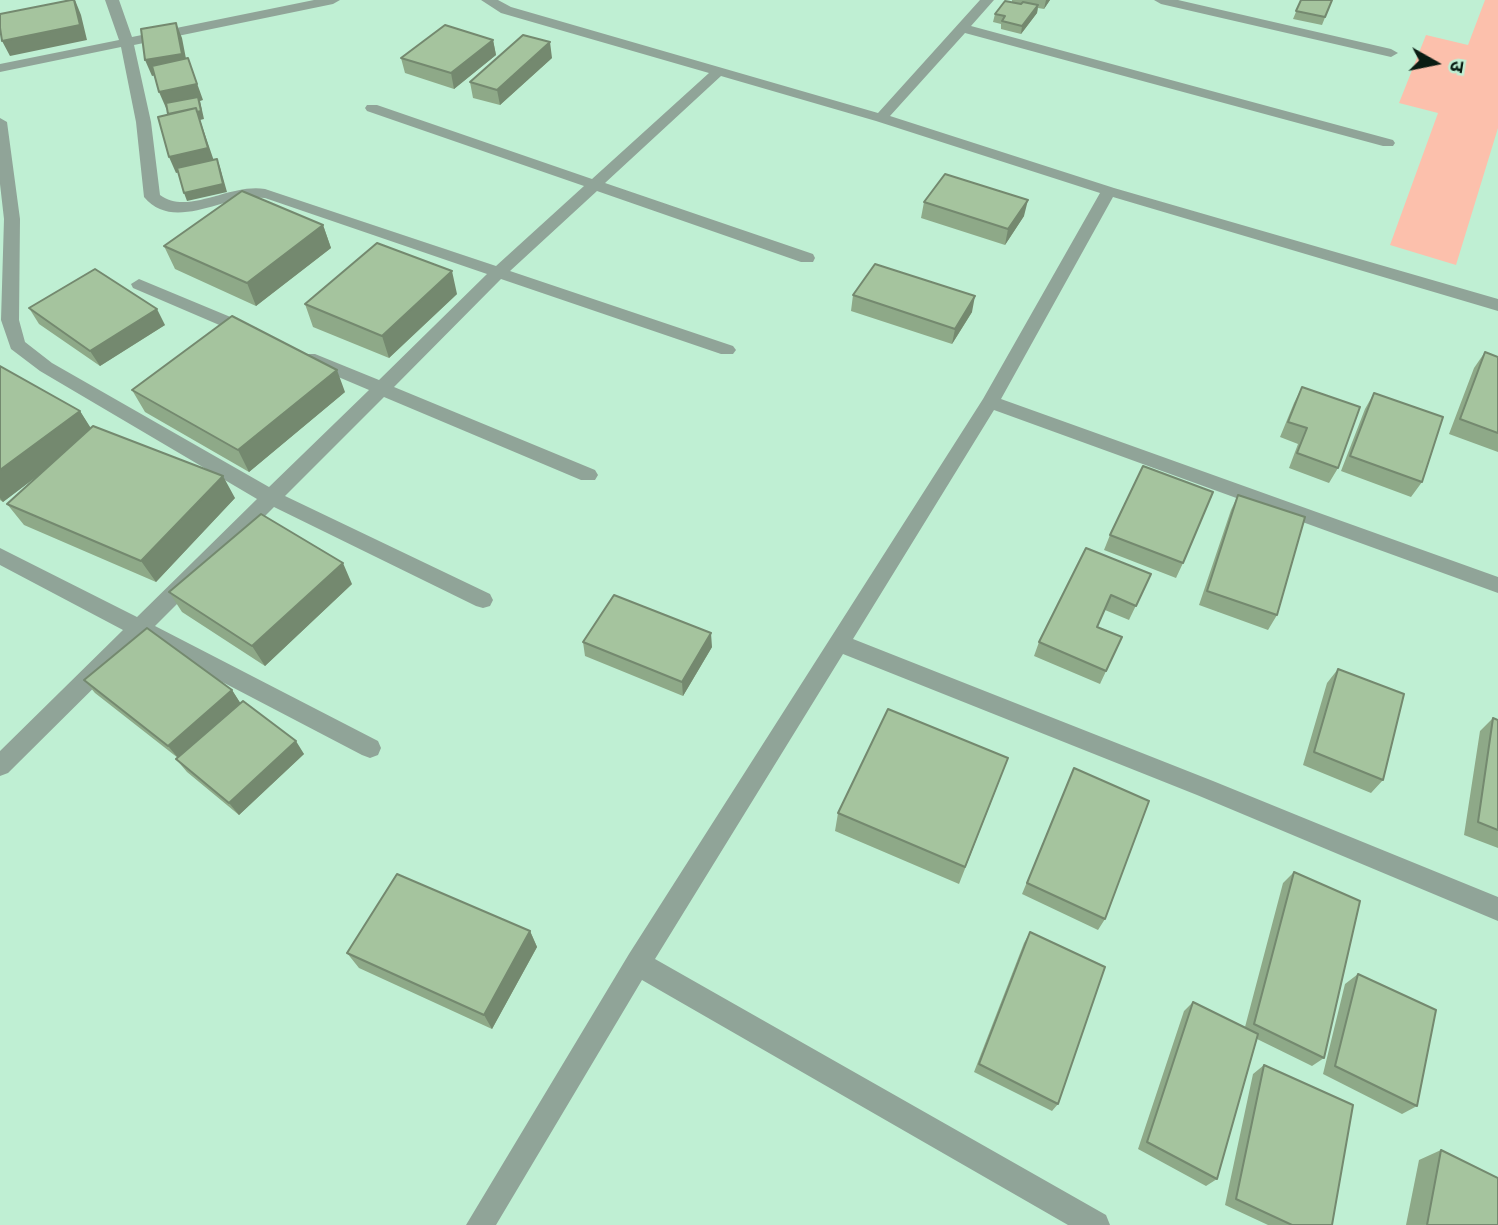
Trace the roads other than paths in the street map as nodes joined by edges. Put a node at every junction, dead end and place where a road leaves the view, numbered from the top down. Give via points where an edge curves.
1 (112, 0) edge
2 (252, 0) edge
3 (333, 0) edge
4 (488, 0) edge
5 (987, 0) edge
6 (1161, 0) edge
7 (259, 15) junction
8 (963, 28) junction
9 (128, 42) junction
10 (1391, 53) dead end
11 (0, 68) edge
12 (718, 72) junction
13 (372, 108) dead end
14 (881, 118) junction
15 (0, 122) edge
16 (1388, 143) dead end
17 (596, 186) junction
18 (1109, 191) junction
19 (807, 258) dead end
20 (497, 274) junction
21 (139, 284) dead end
22 (1498, 305) edge
23 (266, 339) edge
24 (9, 348) edge
25 (292, 350) edge
26 (727, 350) dead end
27 (380, 389) junction
28 (990, 402) junction
29 (588, 475) dead end
30 (270, 497) junction
31 (0, 556) edge
32 (1498, 585) edge
33 (483, 600) dead end
34 (138, 626) junction
35 (841, 644) junction
36 (370, 748) dead end
37 (0, 766) edge
38 (1498, 909) edge
39 (638, 962) junction
40 (480, 1225) edge
41 (1096, 1225) edge

1 - 9 street
2 - 7 street
3 - 7 street
4 - 12 street via 506,10
5 - 8 street
6 - 10 street
7 - 9 street
8 - 14 street
8 - 16 street
9 - 11 street
9 - 20 street via 148,144 152,197 160,206 179,209 259,192
12 - 14 street
12 - 17 street
13 - 17 street
14 - 18 street
15 - 24 street via 12,219
17 - 19 street
17 - 20 street
18 - 22 street
18 - 28 street
20 - 26 street
20 - 27 street
21 - 23 street
24 - 30 street
25 - 27 street
27 - 29 street
27 - 30 street
28 - 32 street
28 - 35 street
30 - 33 street
30 - 34 street
31 - 34 street
34 - 36 street
34 - 37 street
35 - 38 street
35 - 39 street
39 - 40 street
39 - 41 street

